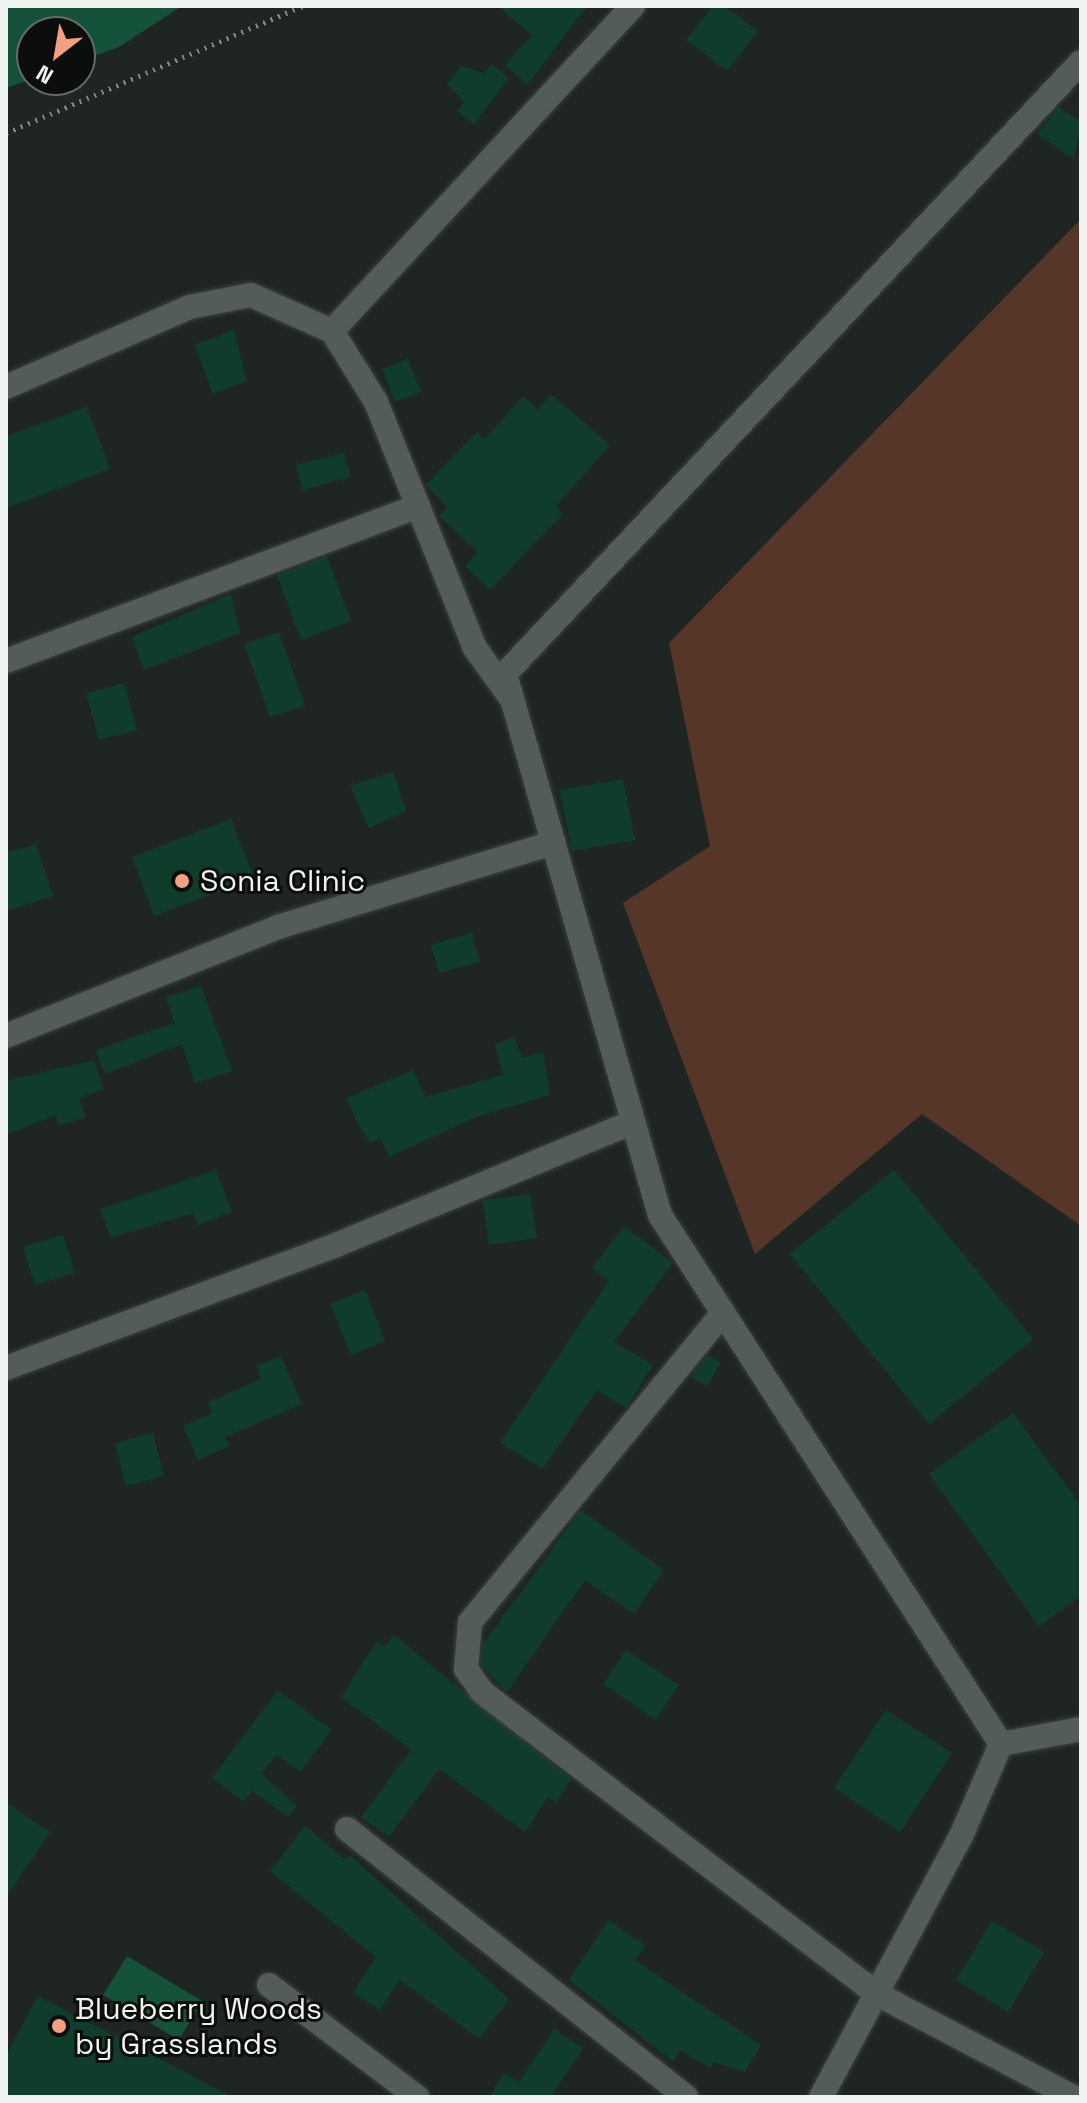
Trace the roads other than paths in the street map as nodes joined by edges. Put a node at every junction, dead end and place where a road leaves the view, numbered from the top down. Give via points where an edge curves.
1 (633, 6) edge
2 (1081, 62) edge
3 (332, 331) junction
4 (6, 387) edge
5 (418, 506) junction
6 (6, 661) edge
7 (513, 701) junction
8 (553, 843) junction
9 (6, 1036) edge
10 (633, 1122) junction
11 (723, 1313) junction
12 (6, 1368) edge
13 (1081, 1729) edge
14 (1001, 1744) junction
15 (347, 1829) dead end
16 (269, 1985) dead end
17 (875, 1993) junction
18 (417, 2097) edge
19 (686, 2097) edge
20 (821, 2097) edge
21 (1073, 2097) edge

1 - 3 street
2 - 7 street via 505,674
3 - 4 street via 251,295 190,307
3 - 5 street via 376,402
5 - 6 street
5 - 7 street via 475,648
7 - 8 street
8 - 9 street via 278,927
8 - 10 street
10 - 11 street via 660,1215
10 - 12 street via 336,1245
11 - 14 street
11 - 17 street via 470,1622 466,1669 482,1692
13 - 14 street
14 - 17 street
15 - 19 street
16 - 18 street
17 - 20 street
17 - 21 street

